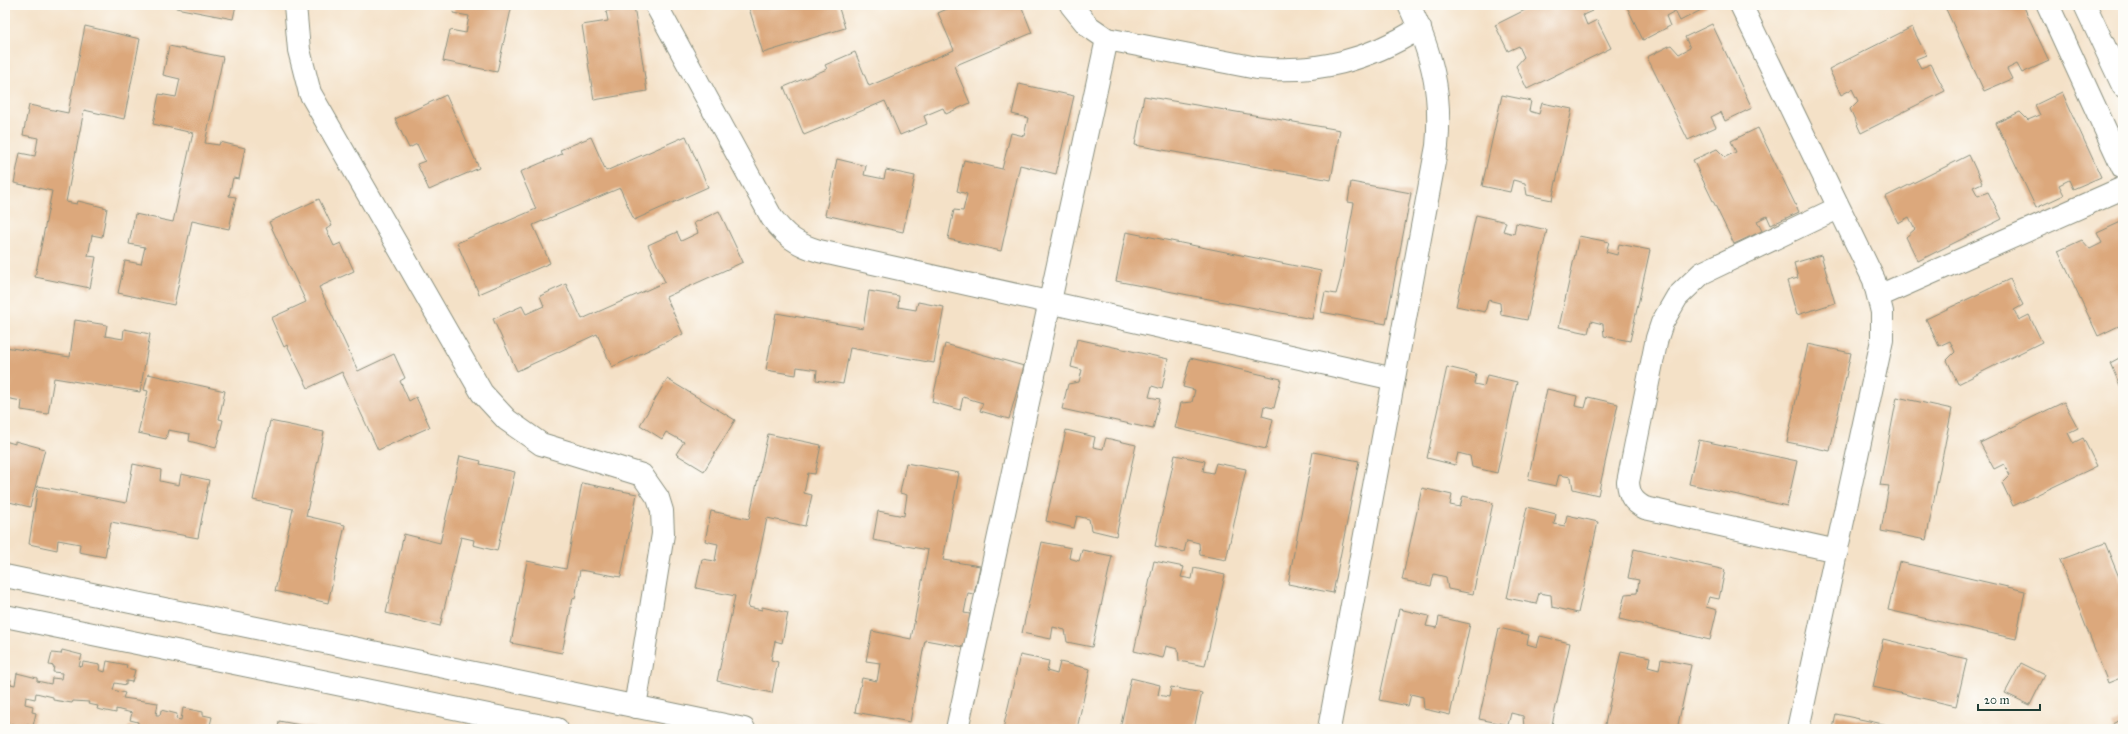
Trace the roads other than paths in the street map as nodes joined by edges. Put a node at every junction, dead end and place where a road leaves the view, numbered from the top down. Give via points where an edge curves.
1 (295, 5) edge
2 (656, 5) edge
3 (1071, 5) edge
4 (1409, 5) edge
5 (1742, 5) edge
6 (2048, 5) edge
7 (2085, 5) edge
8 (1420, 28) junction
9 (1107, 39) junction
10 (2123, 86) edge
11 (2123, 168) edge
12 (2123, 188) edge
13 (1838, 208) junction
14 (1879, 296) junction
15 (1050, 302) junction
16 (1394, 380) junction
17 (1837, 551) junction
18 (5, 576) edge
19 (5, 616) edge
20 (635, 706) junction
21 (557, 729) edge
22 (744, 729) edge
23 (957, 729) edge
24 (1329, 729) edge
25 (1798, 729) edge

1 - 20 street via 299,50 310,93 482,392 507,420 541,444 642,475 658,498 664,534
2 - 15 street via 772,218 790,238 819,251
3 - 9 street via 1088,26
4 - 8 street
5 - 13 street
6 - 11 street
7 - 10 street
8 - 9 street via 1398,42 1374,52 1326,67 1303,70 1257,68
8 - 16 street via 1435,76 1439,123
9 - 15 street
12 - 14 street
13 - 14 street via 1874,280
13 - 17 street via 1702,273 1676,297 1662,323 1658,338 1628,482 1630,495 1645,508
14 - 17 street via 1882,340
15 - 16 street
15 - 23 street
16 - 24 street
17 - 25 street
18 - 20 street
19 - 21 street
20 - 22 street

